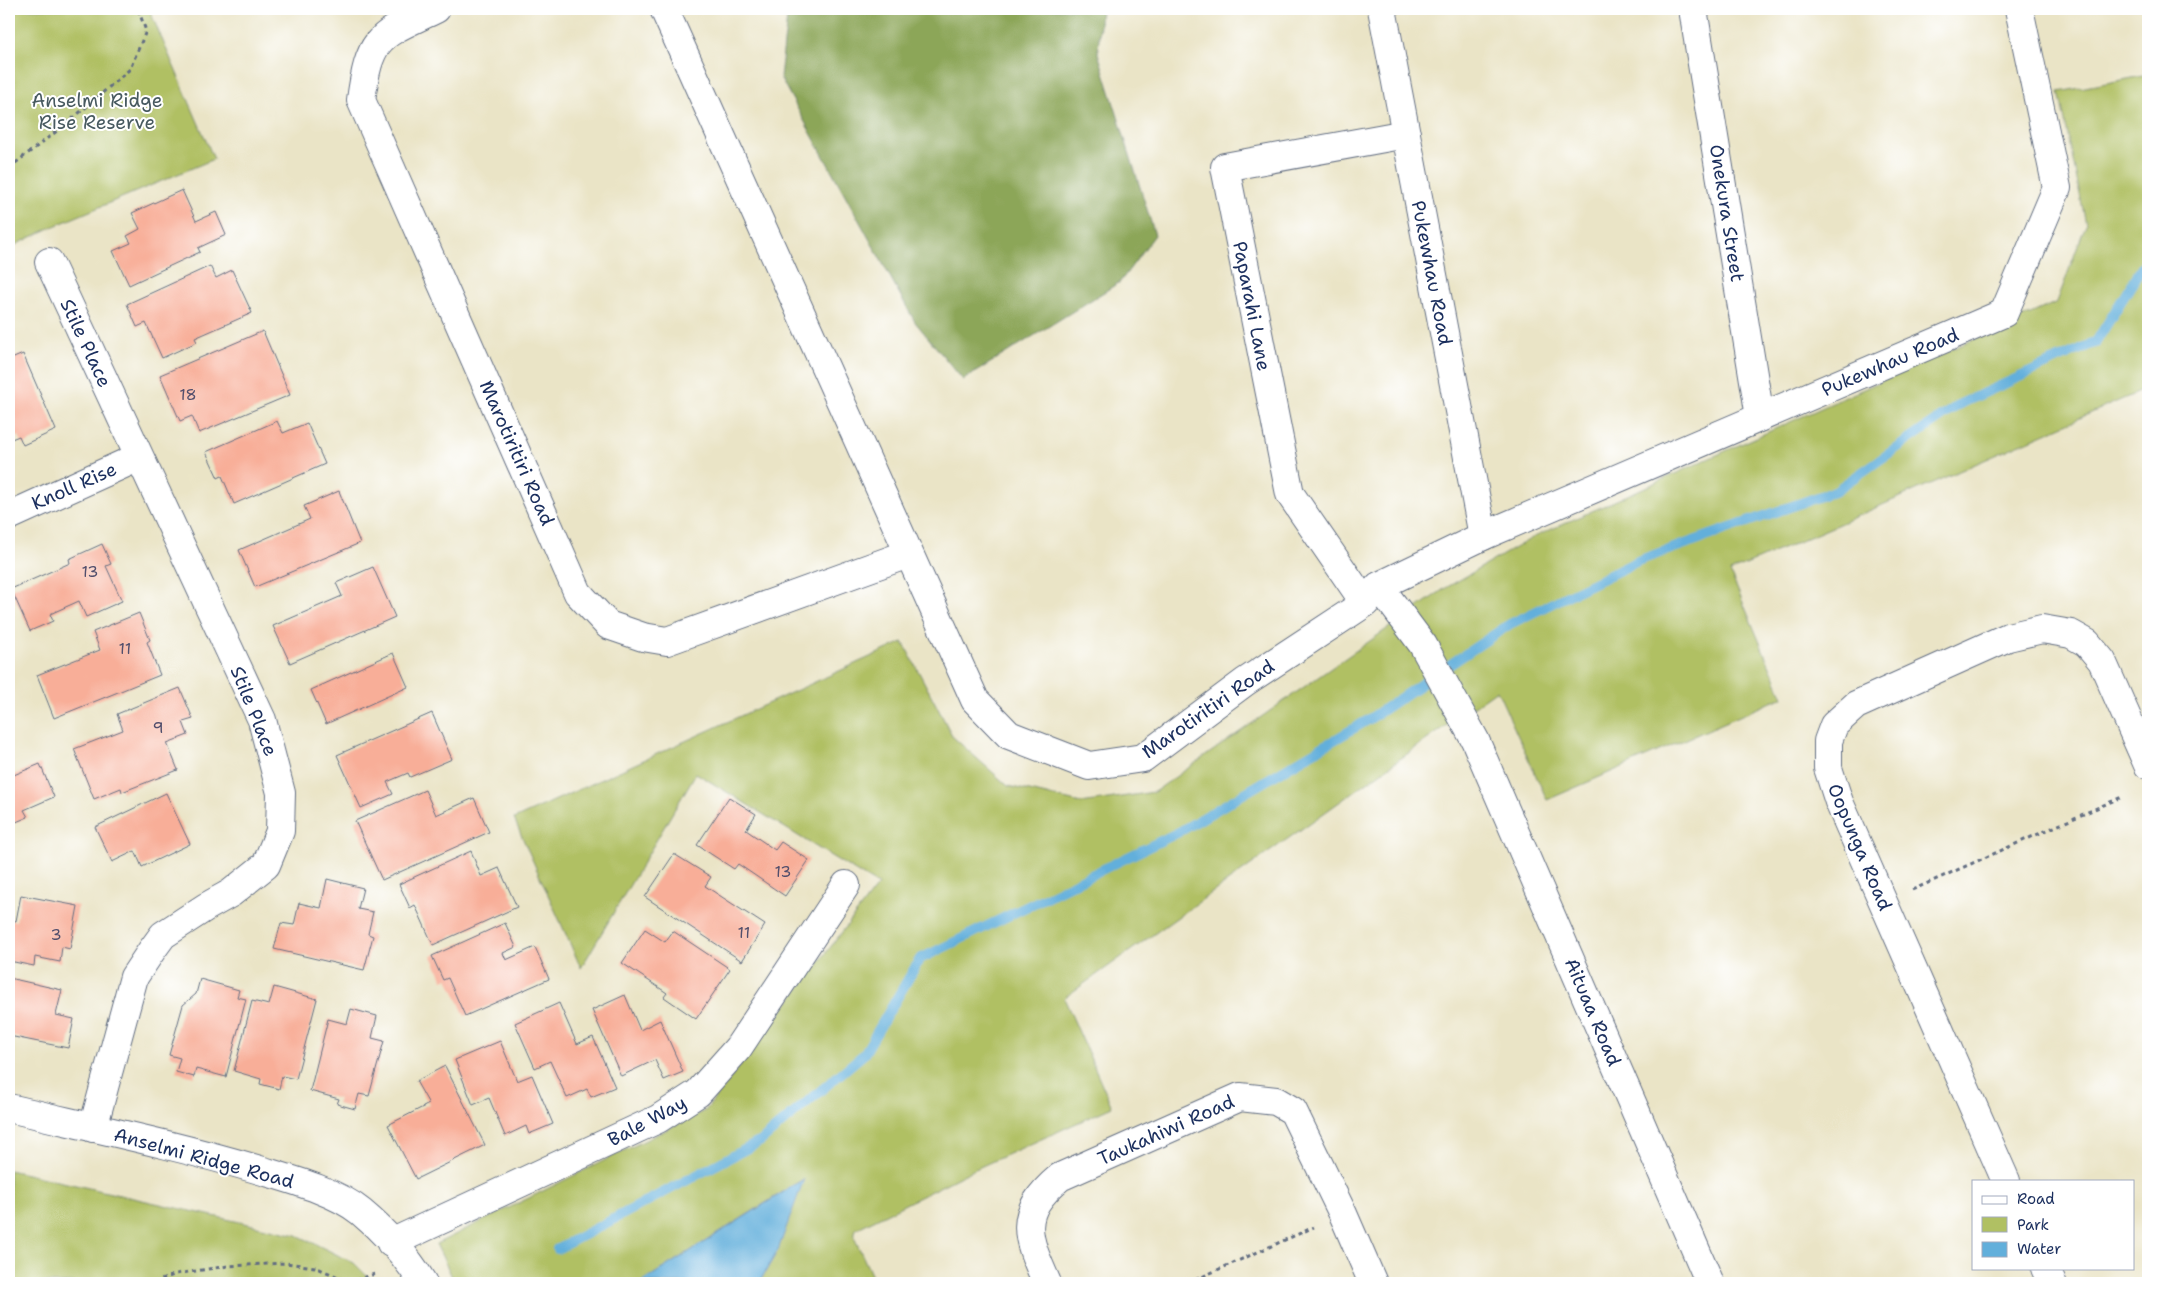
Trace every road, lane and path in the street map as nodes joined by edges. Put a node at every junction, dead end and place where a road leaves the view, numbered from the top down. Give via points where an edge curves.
1 (138, 9) edge
2 (436, 9) edge
3 (664, 9) edge
4 (1382, 9) edge
5 (1693, 9) edge
6 (2019, 9) edge
7 (1406, 134) junction
8 (9, 168) edge
9 (49, 262) dead end
10 (1760, 417) junction
11 (139, 457) junction
12 (9, 516) edge
13 (1483, 536) junction
14 (908, 554) junction
15 (1372, 594) junction
16 (2148, 764) edge
17 (2124, 796) dead end
18 (846, 885) dead end
19 (1911, 891) dead end
20 (9, 1108) edge
21 (93, 1128) junction
22 (2006, 1180) edge
23 (1314, 1227) dead end
24 (391, 1243) junction
25 (2046, 1270) edge
26 (375, 1274) dead end
27 (154, 1283) edge
28 (423, 1283) edge
29 (1047, 1283) edge
30 (1188, 1283) edge
31 (1373, 1283) edge
32 (1710, 1283) edge
33 (2052, 1283) edge

1 - 8 path via 146,31 130,69
2 - 14 street, Marotiritiri Road via 386,33 372,48 364,73 361,100 578,593 608,625 667,641
3 - 14 street, Marotiritiri Road
4 - 7 street, Pukewhau Road
5 - 10 street, Onekura Street
6 - 10 street, Pukewhau Road via 2057,188 2004,313
7 - 13 street, Pukewhau Road
7 - 15 street, Paparahi Lane via 1225,167 1290,494
9 - 11 street, Stile Place
10 - 13 street, Pukewhau Road
11 - 12 street, Knoll Rise
11 - 21 street, Stile Place via 262,720 281,793 280,831 266,865 231,894 163,935 134,977
13 - 15 street, Pukewhau Road
14 - 15 street, Marotiritiri Road via 975,700 1009,735 1089,766 1143,758
15 - 32 street, Aituaa Road via 1423,645 1475,740
16 - 22 street, Oopunga Road via 2102,661 2087,644 2072,634 2042,629 2008,637 1856,705 1834,725 1828,741 1828,768 1839,802
17 - 19 path
18 - 24 street, Bale Way via 738,1048 698,1093 658,1119
20 - 21 street, Anselmi Ridge Road
21 - 24 street, Anselmi Ridge Road via 216,1157 291,1179 360,1211
23 - 30 path
24 - 28 street, Anselmi Ridge Road via 408,1260
25 - 33 street
26 - 27 path via 350,1282 315,1267 286,1263 228,1266 176,1274
29 - 31 street, Taukahiwi Road via 1030,1246 1032,1208 1042,1192 1060,1177 1240,1097 1276,1101 1293,1111

